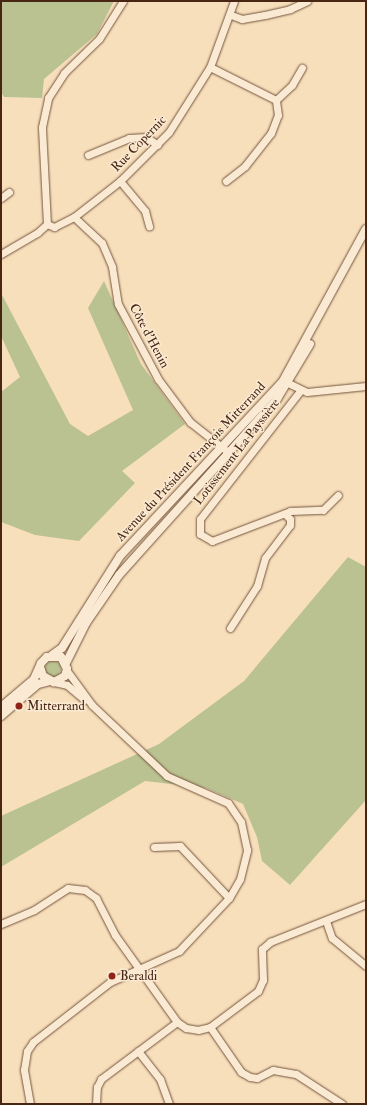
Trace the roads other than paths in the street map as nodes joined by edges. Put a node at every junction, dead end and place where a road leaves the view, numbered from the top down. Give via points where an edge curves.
1 (123, 1) edge
2 (234, 1) edge
3 (307, 1) edge
4 (231, 15) junction
5 (210, 66) junction
6 (302, 68) dead end
7 (276, 100) junction
8 (158, 145) junction
9 (88, 155) dead end
10 (120, 181) junction
11 (226, 181) dead end
12 (8, 192) dead end
13 (1, 198) edge
14 (74, 217) junction
15 (47, 224) junction
16 (149, 226) dead end
17 (366, 229) edge
18 (1, 254) edge
19 (286, 382) junction
20 (366, 386) edge
21 (300, 391) junction
22 (226, 450) junction
23 (338, 495) dead end
24 (285, 514) junction
25 (230, 628) dead end
26 (52, 655) junction
27 (66, 667) junction
28 (40, 668) junction
29 (52, 682) junction
30 (92, 704) junction
31 (1, 707) edge
32 (1, 716) edge
33 (154, 847) dead end
34 (229, 898) junction
35 (366, 904) edge
36 (326, 921) junction
37 (1, 924) edge
38 (366, 966) edge
39 (141, 968) junction
40 (177, 1022) junction
41 (210, 1026) junction
42 (138, 1050) junction
43 (30, 1104) edge
44 (96, 1104) edge
45 (169, 1104) edge
46 (342, 1104) edge

1 - 15 street via 99,39 64,73 48,98 42,127
2 - 4 street, Rue Copernic
3 - 4 street via 290,10 265,15 242,19
4 - 5 street, Rue Copernic
5 - 7 street
5 - 8 street, Rue Copernic via 189,104
6 - 7 street via 292,85
7 - 11 street via 278,115 271,133 245,166
8 - 9 street via 146,137 129,138
8 - 10 street, Rue Copernic
10 - 14 street, Rue Copernic
10 - 16 street via 145,211
12 - 13 street
14 - 15 street, Rue Copernic via 54,226
14 - 22 street, Côte d'Henin via 102,243 112,267 118,304 158,379 190,422
15 - 18 street via 37,233
17 - 19 street, Avenue du Président François Mitterrand
19 - 21 street
19 - 22 street, Avenue du Président François Mitterrand
20 - 21 street
21 - 24 street, Lotissement La Payssière via 200,519 199,528 205,539 212,541 262,520
22 - 26 street, Avenue du Président François Mitterrand via 120,556 62,648
22 - 27 street, Avenue du Président François Mitterrand via 118,575 86,623
23 - 24 street, Lotissement La Payssière via 323,510 297,509
24 - 25 street via 290,519 290,525 265,558 257,586
26 - 27 street via 61,657
26 - 28 street via 44,659
27 - 29 street via 61,680
27 - 30 street
28 - 29 street via 43,676
28 - 31 street via 34,678
29 - 30 street via 67,685
29 - 32 street via 38,684
30 - 34 street via 167,776 219,798 237,814 246,850 240,879
33 - 34 street via 180,846
34 - 39 street via 179,951
35 - 36 street
36 - 38 street via 332,938
36 - 41 street via 282,937 262,949 263,980 258,991
37 - 39 street via 34,910 68,888 85,890 96,898 115,935
39 - 40 street
39 - 43 street via 94,993 33,1042 27,1051 24,1070
40 - 41 street via 186,1028 198,1030
40 - 42 street
41 - 46 street via 241,1072 250,1078 257,1078 273,1070 296,1074
42 - 44 street via 101,1079 97,1087
42 - 45 street via 160,1079

